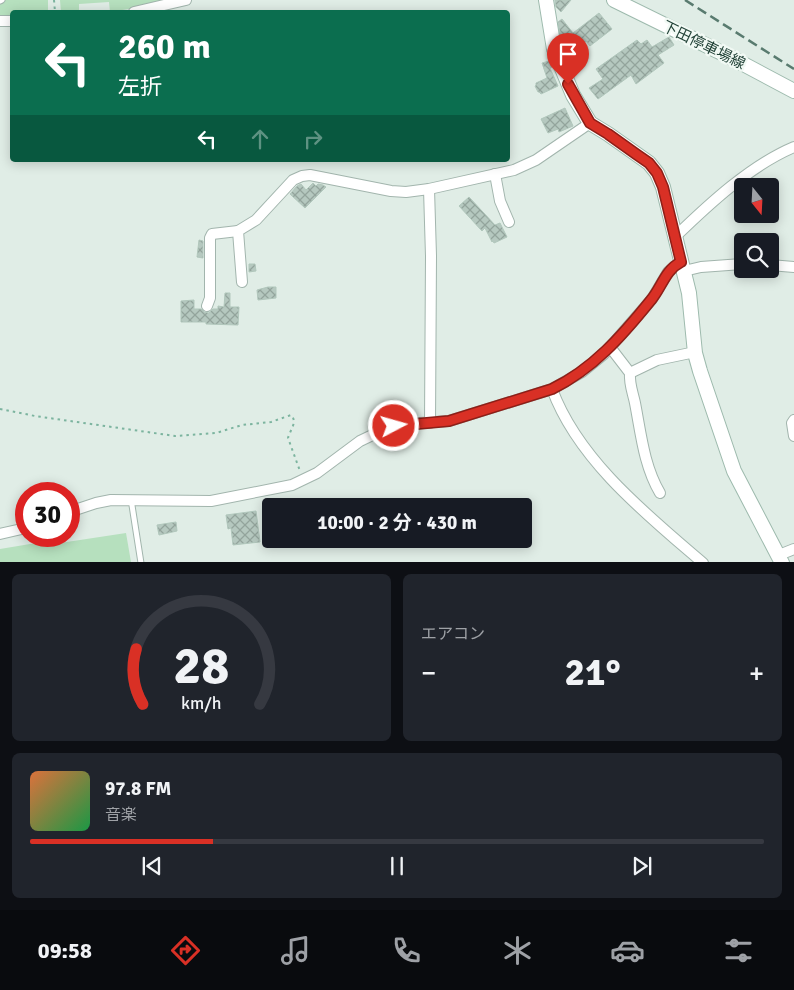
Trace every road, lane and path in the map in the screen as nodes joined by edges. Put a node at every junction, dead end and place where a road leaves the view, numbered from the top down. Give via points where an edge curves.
1 (186, 0) edge
2 (546, 0) edge
3 (614, 0) edge
4 (143, 10) edge
5 (794, 91) edge
6 (590, 123) junction
7 (794, 147) edge
8 (495, 174) junction
9 (429, 189) junction
10 (509, 222) dead end
11 (238, 231) junction
12 (676, 236) junction
13 (734, 265) edge
14 (779, 266) edge
15 (683, 267) junction
16 (794, 267) edge
17 (242, 282) dead end
18 (207, 306) dead end
19 (610, 347) junction
20 (695, 352) junction
21 (630, 373) junction
22 (552, 389) junction
23 (0, 409) edge
24 (794, 420) edge
25 (430, 423) junction
26 (794, 436) edge
27 (304, 480) junction
28 (660, 493) dead end
29 (131, 499) junction
30 (80, 508) edge
31 (15, 531) edge
32 (0, 534) edge
33 (794, 549) edge
34 (781, 559) edge
35 (141, 562) edge
36 (703, 562) edge

1 - 4 street
2 - 6 street via 554,49 573,94
3 - 5 street, 下田停車場線
6 - 8 street via 536,160
6 - 12 street via 649,163 657,173
7 - 12 street via 778,153 747,175
8 - 9 street
8 - 10 street via 500,201
9 - 11 street via 391,191 302,176 293,180 256,220
9 - 25 street
11 - 17 street
11 - 18 street via 212,234 210,238 210,298
12 - 15 street
13 - 15 street
14 - 16 street
15 - 19 street via 675,266 668,272 652,299
15 - 20 street
19 - 21 street
19 - 22 street via 582,372
20 - 21 street via 657,360
20 - 34 street via 734,471
21 - 28 street via 640,439
22 - 25 street via 459,418
22 - 36 street via 571,428 620,489
23 - 27 path via 175,436 216,434 291,415 294,422 289,444
24 - 26 street
25 - 27 street via 394,426 371,435
27 - 29 street via 211,500
29 - 30 street
29 - 35 lane
31 - 32 street
33 - 34 street

